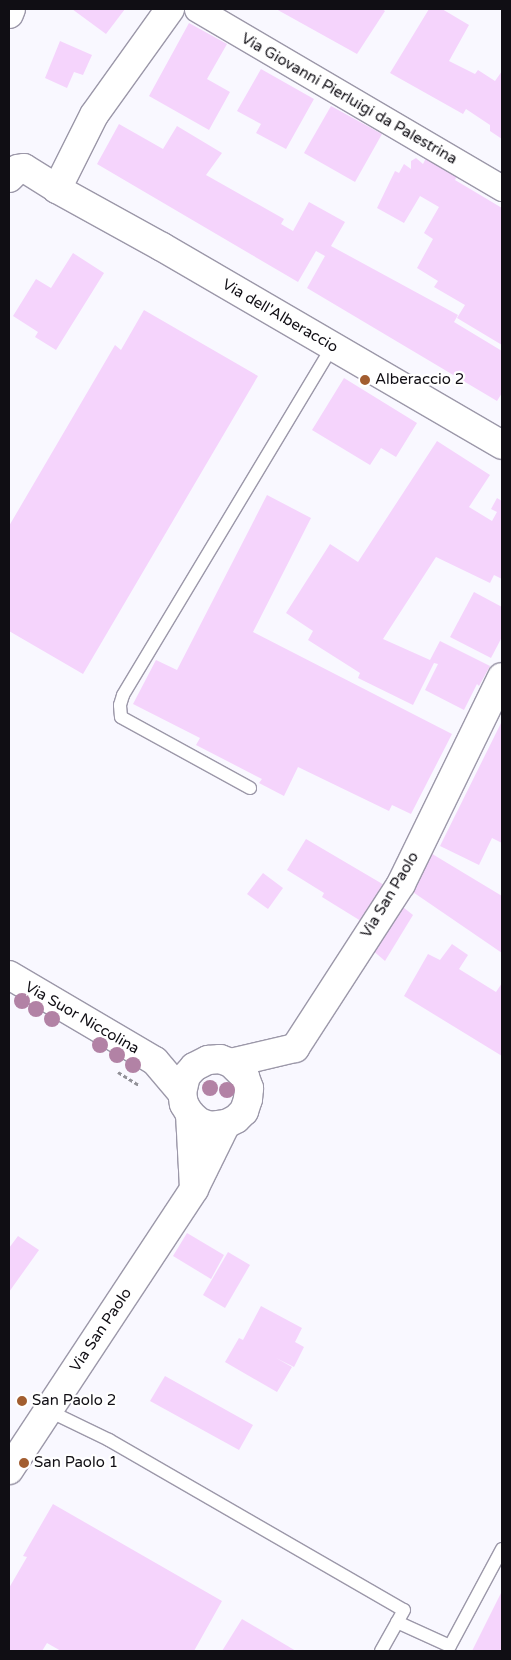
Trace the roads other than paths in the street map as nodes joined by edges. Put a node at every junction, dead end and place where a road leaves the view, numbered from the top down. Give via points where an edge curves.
1 (11, 9) edge
2 (170, 9) edge
3 (197, 9) edge
4 (9, 14) edge
5 (9, 178) edge
6 (502, 188) edge
7 (57, 189) junction
8 (332, 346) junction
9 (502, 445) edge
10 (502, 677) edge
11 (250, 788) dead end
12 (9, 975) edge
13 (155, 1061) junction
14 (231, 1063) junction
15 (194, 1067) junction
16 (186, 1103) junction
17 (226, 1124) junction
18 (194, 1190) junction
19 (47, 1410) junction
20 (9, 1470) edge
21 (502, 1549) edge
22 (397, 1622) junction
23 (381, 1651) edge

1 - 4 street
2 - 7 street via 94,115
3 - 6 street, Via Giovanni Pierluigi da Palestrina
5 - 7 street, Via dell'Alberaccio via 24,168
7 - 8 street, Via dell'Alberaccio
8 - 9 street, Via dell'Alberaccio
8 - 11 lane via 123,695 120,705 121,718
10 - 14 street, Via San Paolo via 401,884 295,1048
12 - 13 street, Via Suor Niccolina
13 - 15 street, Via Suor Niccolina
13 - 16 street, Via Suor Niccolina
14 - 15 street, Via San Paolo via 220,1059 208,1060
14 - 17 street, Via San Paolo via 245,1077 249,1088 244,1110
15 - 16 street via 186,1076
16 - 17 street via 199,1122 210,1126
16 - 18 street
17 - 18 street, Via San Paolo
18 - 19 street, Via San Paolo
19 - 20 street, Via San Paolo
19 - 22 lane via 109,1440 404,1610
21 - 22 lane via 450,1646
22 - 23 lane

